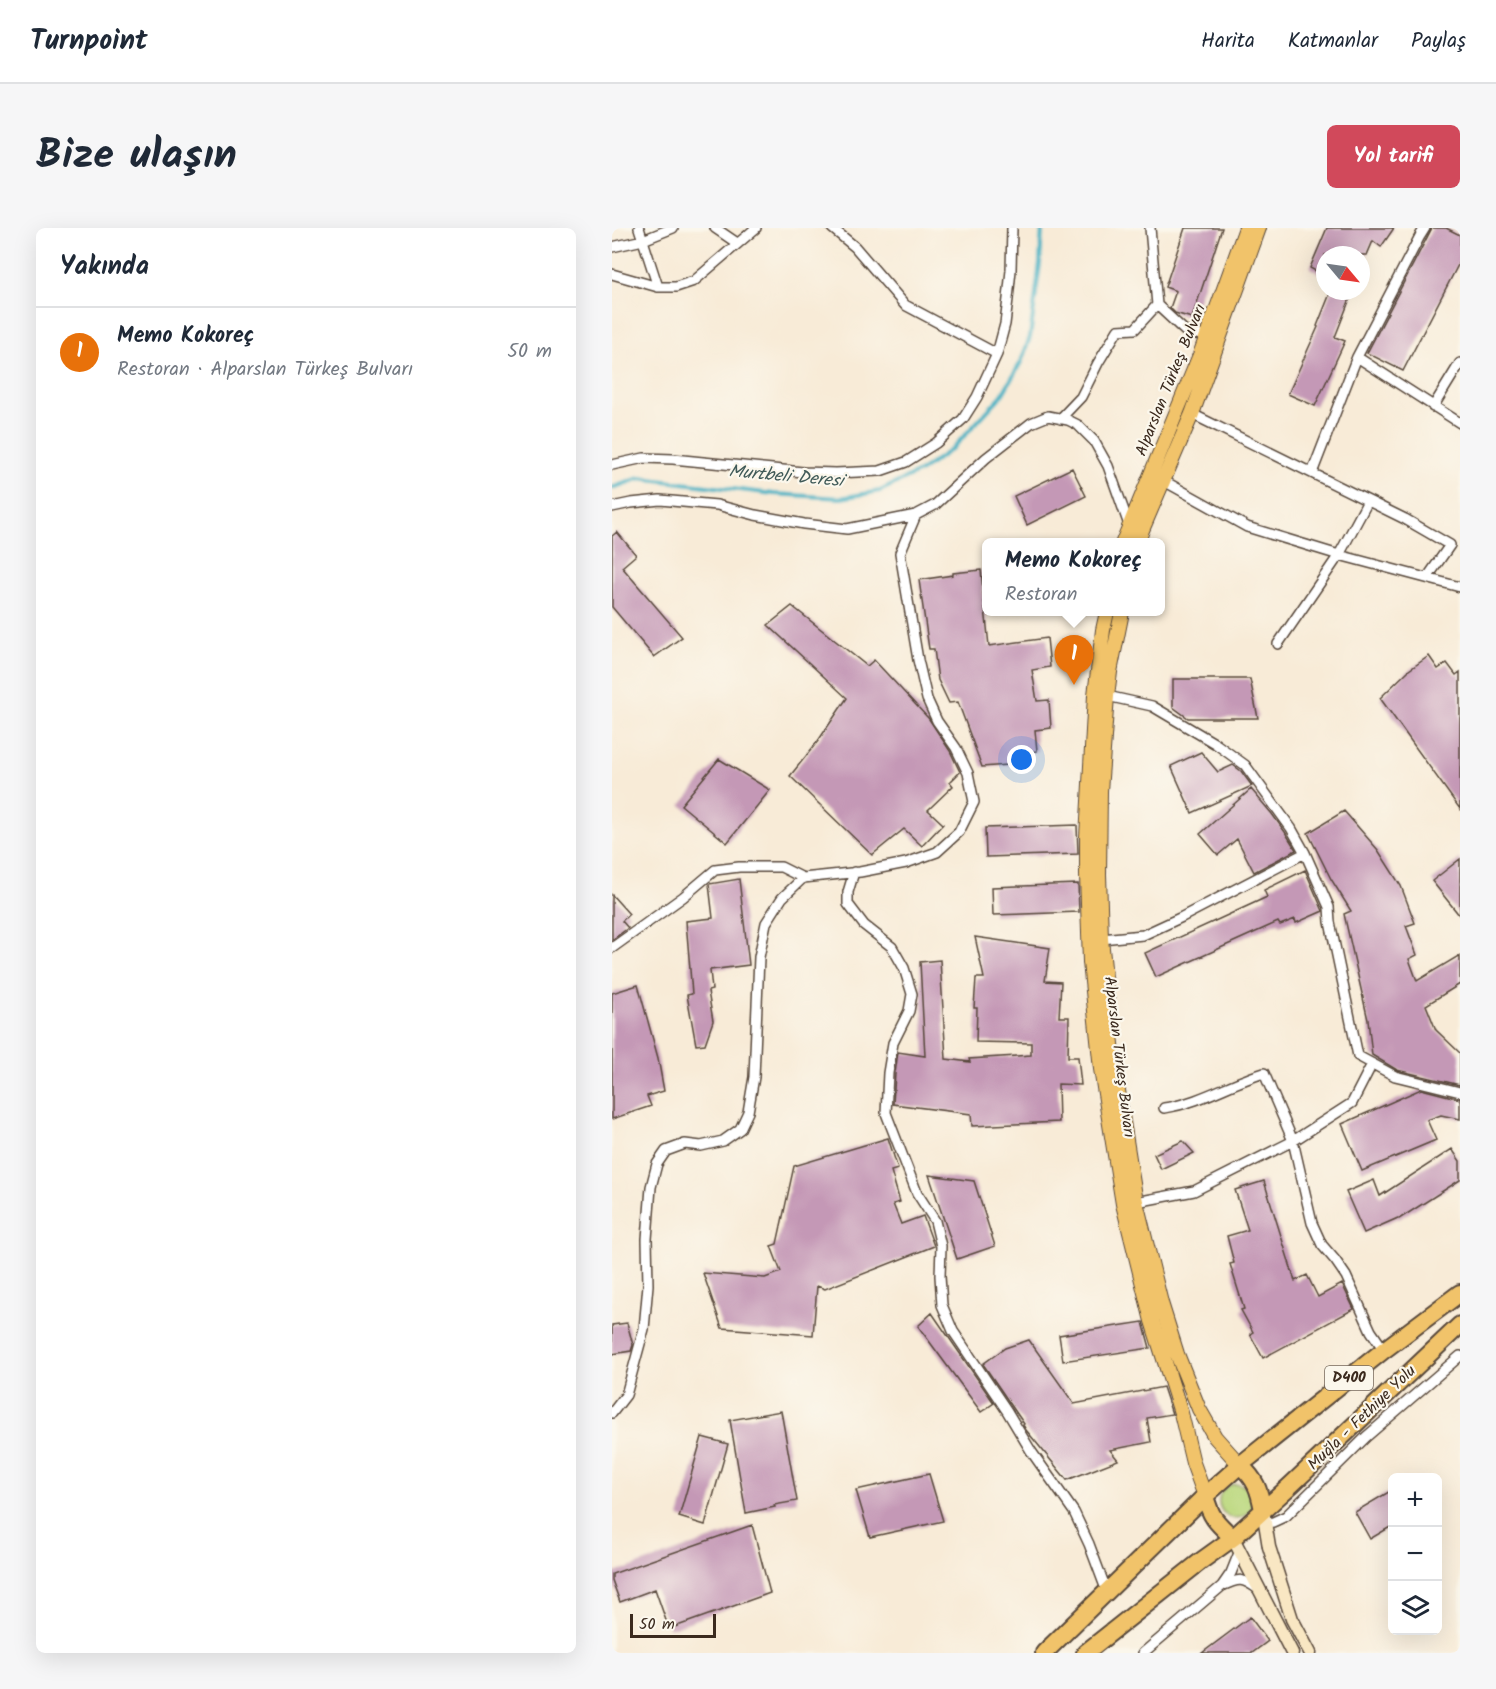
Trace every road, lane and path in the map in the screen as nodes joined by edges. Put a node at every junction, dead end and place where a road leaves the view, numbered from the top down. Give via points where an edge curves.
1 (639, 228) edge
2 (673, 228) edge
3 (715, 228) edge
4 (756, 228) edge
5 (832, 228) edge
6 (1012, 228) edge
7 (1150, 228) edge
8 (1246, 228) edge
9 (1259, 228) edge
10 (1425, 228) edge
11 (643, 240) junction
12 (737, 243) junction
13 (612, 247) edge
14 (612, 274) edge
15 (658, 287) junction
16 (1157, 305) junction
17 (1207, 337) junction
18 (997, 354) junction
19 (1357, 357) junction
20 (1460, 363) edge
21 (1433, 407) junction
22 (1192, 414) junction
23 (1060, 419) junction
24 (1460, 423) edge
25 (612, 465) edge
26 (1312, 473) junction
27 (1164, 481) junction
28 (1368, 501) junction
29 (612, 507) edge
30 (916, 515) junction
31 (1129, 525) junction
32 (1125, 538) edge
33 (1140, 538) edge
34 (1339, 555) junction
35 (1427, 578) junction
36 (1460, 588) edge
37 (1106, 616) edge
38 (1121, 616) edge
39 (1278, 644) dead end
40 (1107, 696) junction
41 (1305, 853) junction
42 (854, 872) junction
43 (803, 878) junction
44 (1101, 939) junction
45 (612, 948) edge
46 (1372, 1064) junction
47 (1460, 1092) edge
48 (1164, 1108) dead end
49 (1293, 1141) junction
50 (1136, 1203) junction
51 (1460, 1293) edge
52 (1460, 1325) edge
53 (1384, 1350) junction
54 (1460, 1356) edge
55 (612, 1413) edge
56 (1240, 1465) junction
57 (1205, 1496) junction
58 (1265, 1516) junction
59 (1236, 1545) junction
60 (1222, 1586) junction
61 (1260, 1591) junction
62 (1107, 1592) junction
63 (1044, 1653) edge
64 (1085, 1653) edge
65 (1143, 1653) edge
66 (1292, 1653) edge
67 (1310, 1653) edge

1 - 11 street
2 - 11 street
3 - 12 street
4 - 12 street
5 - 18 street via 855,247 904,305
6 - 18 street via 1008,299
7 - 16 street
8 - 17 main road, Alparslan Türkeş Bulvarı
9 - 22 main road, Alparslan Türkeş Bulvarı
10 - 19 street
11 - 13 street
11 - 15 street
12 - 15 street via 694,281
14 - 15 street
16 - 17 street via 1185,331
16 - 23 street via 1135,329 1118,330 1081,397
17 - 31 main road, Alparslan Türkeş Bulvarı
18 - 25 street via 963,419 906,462 880,471 803,472 644,458
19 - 21 street
19 - 26 street
20 - 21 street
21 - 24 street
22 - 26 street
22 - 27 main road, Alparslan Türkeş Bulvarı
23 - 30 street via 1048,417 1030,423 935,505
23 - 31 street via 1078,424 1094,441 1108,466
26 - 28 street
27 - 33 main road, Alparslan Türkeş Bulvarı
27 - 34 street via 1247,527
28 - 34 street
28 - 35 street via 1450,545
29 - 30 street via 660,500 717,505 848,529
30 - 42 street via 900,553 918,660 927,699 968,773 974,802 959,832 937,852 906,863
31 - 32 main road, Alparslan Türkeş Bulvarı
34 - 35 street
34 - 39 street
35 - 36 street
37 - 57 main road, Alparslan Türkeş Bulvarı via 1095,695 1087,856 1090,962 1101,1070 1123,1204 1149,1310
38 - 40 main road, Alparslan Türkeş Bulvarı
40 - 41 street via 1152,706 1245,765
40 - 44 main road, Alparslan Türkeş Bulvarı via 1100,791
41 - 44 street via 1143,935
41 - 46 street via 1329,908 1358,1056
42 - 43 street
42 - 62 street via 848,904 864,925 892,947 912,994 909,1011 893,1043 886,1113 917,1193 935,1221 941,1246 942,1305 953,1331 1074,1512
43 - 45 street via 781,867 715,870
43 - 55 street via 782,898 766,923 759,957 754,1077 748,1112 740,1129 723,1141 701,1146 685,1144 666,1151 657,1164 646,1239 648,1285 644,1329 626,1395
44 - 50 main road, Alparslan Türkeş Bulvarı via 1115,1072
46 - 47 street via 1395,1076
46 - 49 street via 1352,1103
48 - 49 street via 1180,1106 1264,1073
49 - 50 street via 1194,1191
49 - 53 street via 1312,1223 1322,1245 1346,1276
50 - 56 main road, Alparslan Türkeş Bulvarı via 1161,1303 1199,1409 1215,1437
51 - 53 highway, Muğla - Fethiye Yolu / D400
52 - 58 highway, Muğla - Fethiye Yolu / D400
53 - 56 highway, Muğla - Fethiye Yolu / D400
54 - 58 street via 1366,1437 1286,1516 1273,1522
56 - 57 highway, D400
56 - 58 highway via 1258,1487
57 - 59 highway via 1209,1512
57 - 62 highway, D400
58 - 59 highway, D400
58 - 67 street via 1269,1547 1292,1620
59 - 60 street via 1230,1573
59 - 61 street
59 - 64 highway, D400 via 1201,1561
60 - 61 street via 1245,1580
60 - 65 street
61 - 66 street
62 - 63 highway, D400

